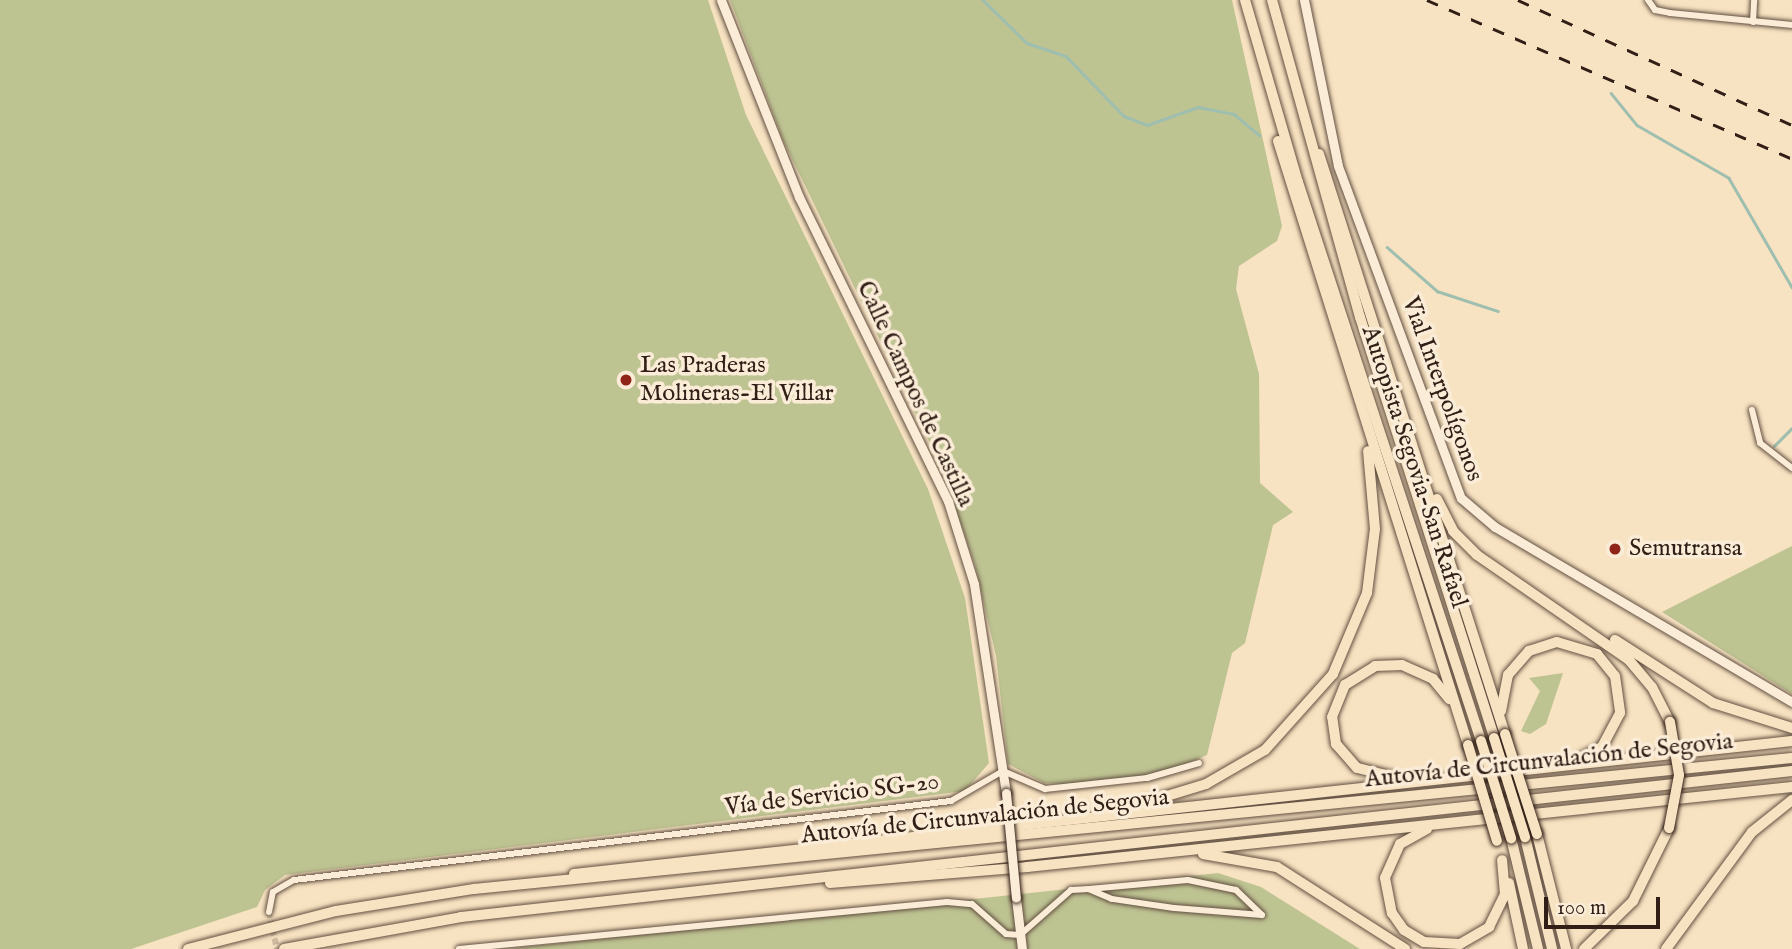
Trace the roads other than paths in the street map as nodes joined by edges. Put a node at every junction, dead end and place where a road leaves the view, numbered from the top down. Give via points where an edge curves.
1 (721, 0) edge
2 (1245, 0) edge
3 (1272, 0) edge
4 (1304, 0) edge
5 (1647, 0) edge
6 (1754, 0) edge
7 (1752, 22) junction
8 (1792, 25) edge
9 (1260, 60) junction
10 (1287, 62) junction
11 (1339, 347) junction
12 (1752, 410) dead end
13 (1405, 419) junction
14 (1792, 468) edge
15 (1466, 545) junction
16 (1792, 702) edge
17 (1462, 726) junction
18 (1792, 729) edge
19 (1505, 734) junction
20 (1792, 741) edge
21 (1792, 758) edge
22 (1199, 763) dead end
23 (1557, 764) junction
24 (1003, 771) junction
25 (1792, 771) edge
26 (1436, 777) junction
27 (1792, 787) edge
28 (1792, 800) edge
29 (1030, 820) junction
30 (1459, 822) junction
31 (1134, 855) junction
32 (1502, 860) junction
33 (509, 885) junction
34 (1089, 888) junction
35 (666, 895) junction
36 (269, 912) tunnel mouth
37 (1361, 919) junction
38 (1020, 935) junction
39 (188, 949) edge
40 (284, 949) edge
41 (459, 949) edge
42 (1022, 949) edge
43 (1405, 949) edge
44 (1412, 949) edge
45 (1522, 949) edge
46 (1538, 949) edge
47 (1552, 949) edge
48 (1566, 949) edge
49 (1584, 949) edge
50 (1666, 949) edge

1 - 24 main road, Calle Campos de Castilla via 799,197 948,501 974,584
2 - 9 highway, Autopista Segovia-San Rafael
3 - 10 highway, Autopista Segovia-San Rafael
4 - 16 main road, Vial Interpolígonos via 1338,166 1413,359 1458,493 1495,527
5 - 7 street via 1655,10
6 - 7 street
7 - 8 street
9 - 11 highway
9 - 46 highway, Autopista Segovia-San Rafael, bridge via 1481,741
10 - 13 highway
10 - 47 highway, Autopista Segovia-San Rafael, bridge via 1364,330 1525,837
11 - 17 highway
11 - 29 highway via 1370,460 1375,529 1367,593 1333,674 1265,750 1206,784 1144,803
12 - 14 street via 1760,443
13 - 15 highway via 1447,521
13 - 19 highway
15 - 18 highway via 1699,695 1752,720
15 - 49 highway, bridge via 1613,646 1652,687 1670,722 1679,775 1669,828 1633,901
17 - 26 highway via 1437,683 1402,665 1360,672 1336,699 1334,737 1349,762 1374,775
17 - 32 highway, bridge
19 - 23 highway via 1502,693 1521,657 1557,642 1597,654 1619,688 1616,726 1594,752
19 - 48 highway, bridge
20 - 23 highway
21 - 33 highway, Autovía de Circunvalación de Segovia
22 - 24 street via 1147,778 1045,789
23 - 26 highway
24 - 36 street, Vía de Servicio SG-20 via 951,800 294,880 273,892
24 - 38 main road, Calle Campos de Castilla, bridge
25 - 35 highway, Autovía de Circunvalación de Segovia
26 - 29 highway
27 - 30 highway
28 - 50 highway via 1752,832
29 - 33 highway
30 - 31 highway
30 - 32 highway via 1418,832 1393,855 1386,893 1404,930 1424,942 1448,946 1480,934 1503,904
31 - 35 highway
31 - 37 highway via 1225,855 1262,861
32 - 45 highway
33 - 39 highway, Autovía de Circunvalación de Segovia via 336,911
34 - 34 street via 1205,880 1248,897 1262,915 1112,899
34 - 38 street via 1057,897 1043,918
35 - 40 highway, Autovía de Circunvalación de Segovia via 436,920
37 - 43 highway
37 - 44 highway
38 - 41 street via 1006,934 972,904 947,902
38 - 42 main road, Calle Campos de Castilla

